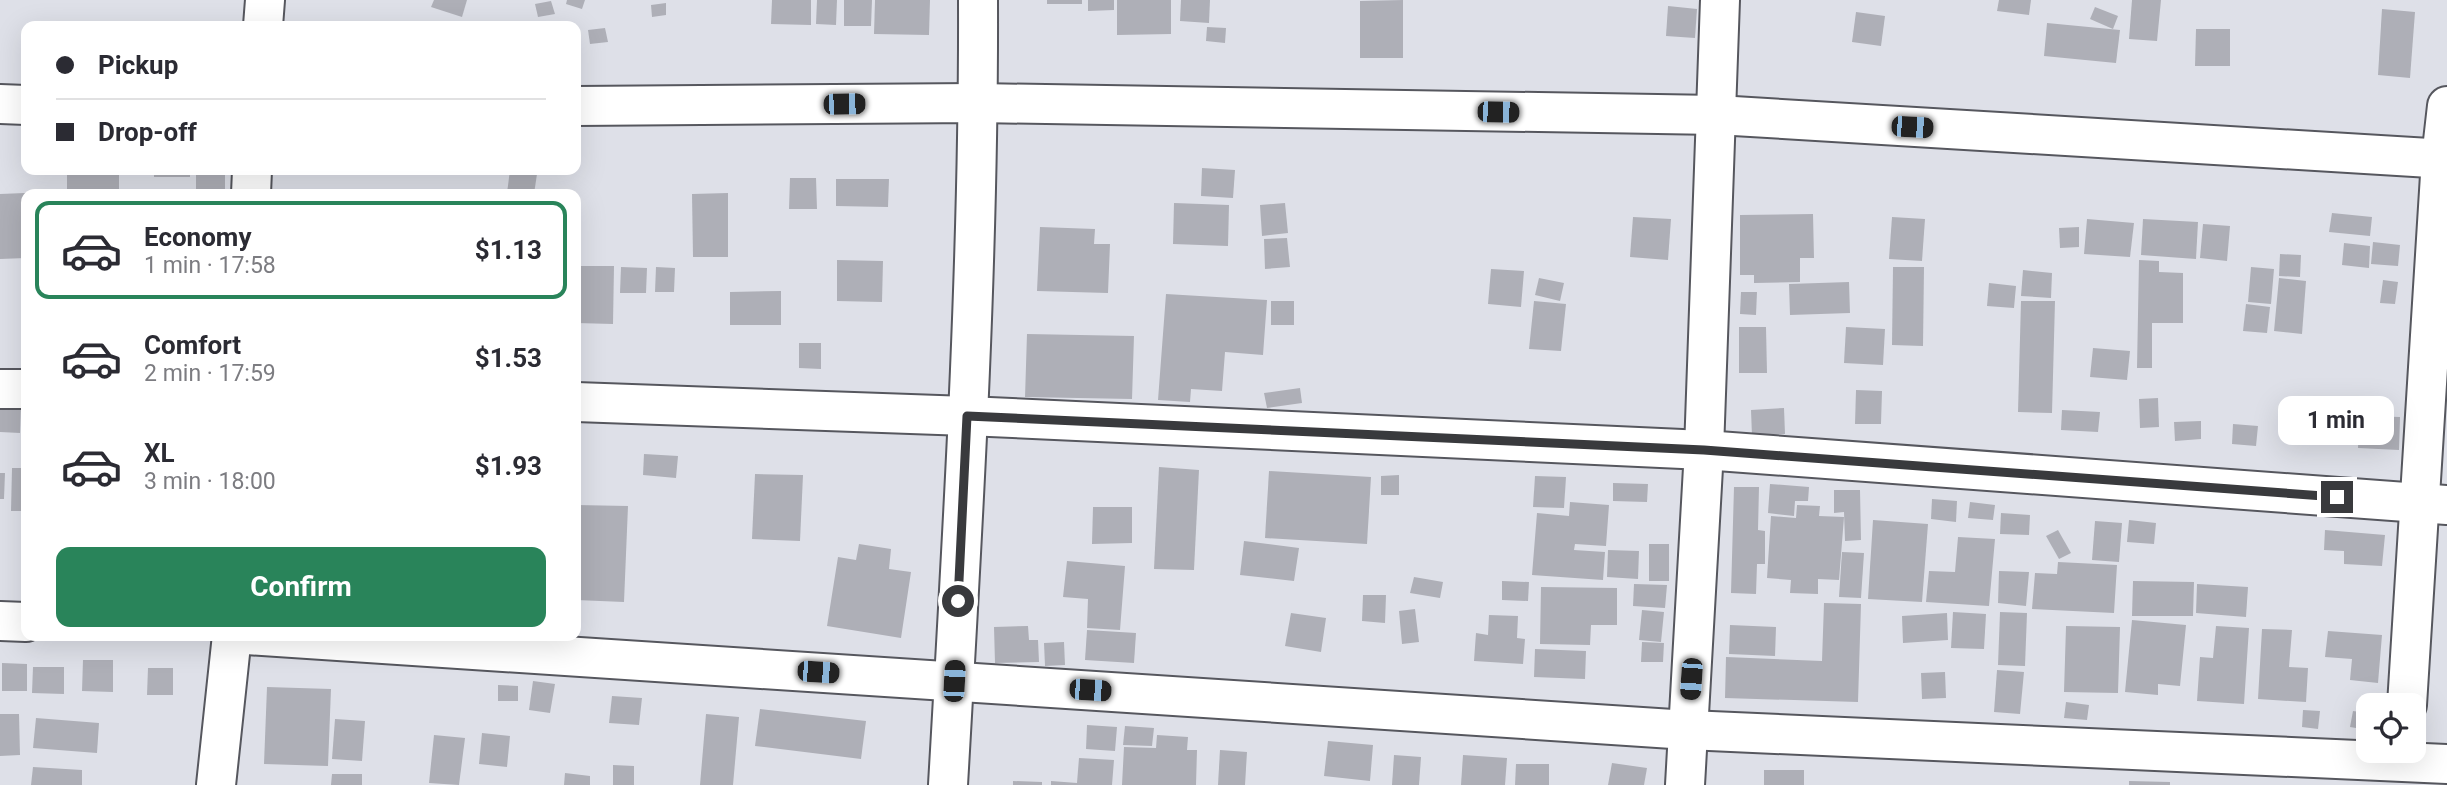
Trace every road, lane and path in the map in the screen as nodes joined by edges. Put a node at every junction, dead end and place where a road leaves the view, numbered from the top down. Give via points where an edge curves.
1 (265, 0) edge
2 (978, 0) edge
3 (1720, 0) edge
4 (263, 21) edge
5 (978, 103) junction
6 (0, 104) edge
7 (21, 105) edge
8 (581, 106) edge
9 (2447, 106) edge
10 (1717, 115) junction
11 (2444, 159) edge
12 (0, 389) edge
13 (21, 389) edge
14 (581, 402) edge
15 (967, 416) junction
16 (1704, 450) junction
17 (2434, 504) edge
18 (0, 621) edge
19 (21, 622) edge
20 (231, 641) edge
21 (339, 641) edge
22 (954, 681) junction
23 (2409, 693) edge
24 (1688, 730) junction
25 (2447, 764) edge
26 (2403, 766) edge
27 (216, 785) edge
28 (948, 785) edge
29 (1685, 785) edge

1 - 4 street
2 - 5 street
3 - 10 street
5 - 8 street
5 - 10 street
5 - 15 street
6 - 7 street
9 - 11 street
10 - 11 street
10 - 16 street
11 - 17 street
12 - 13 street
14 - 15 street
15 - 16 street
15 - 22 street
16 - 17 street
16 - 24 street
17 - 23 street
18 - 19 street
20 - 27 street
21 - 22 street
22 - 24 street
22 - 28 street
24 - 26 street
24 - 29 street
25 - 26 street

